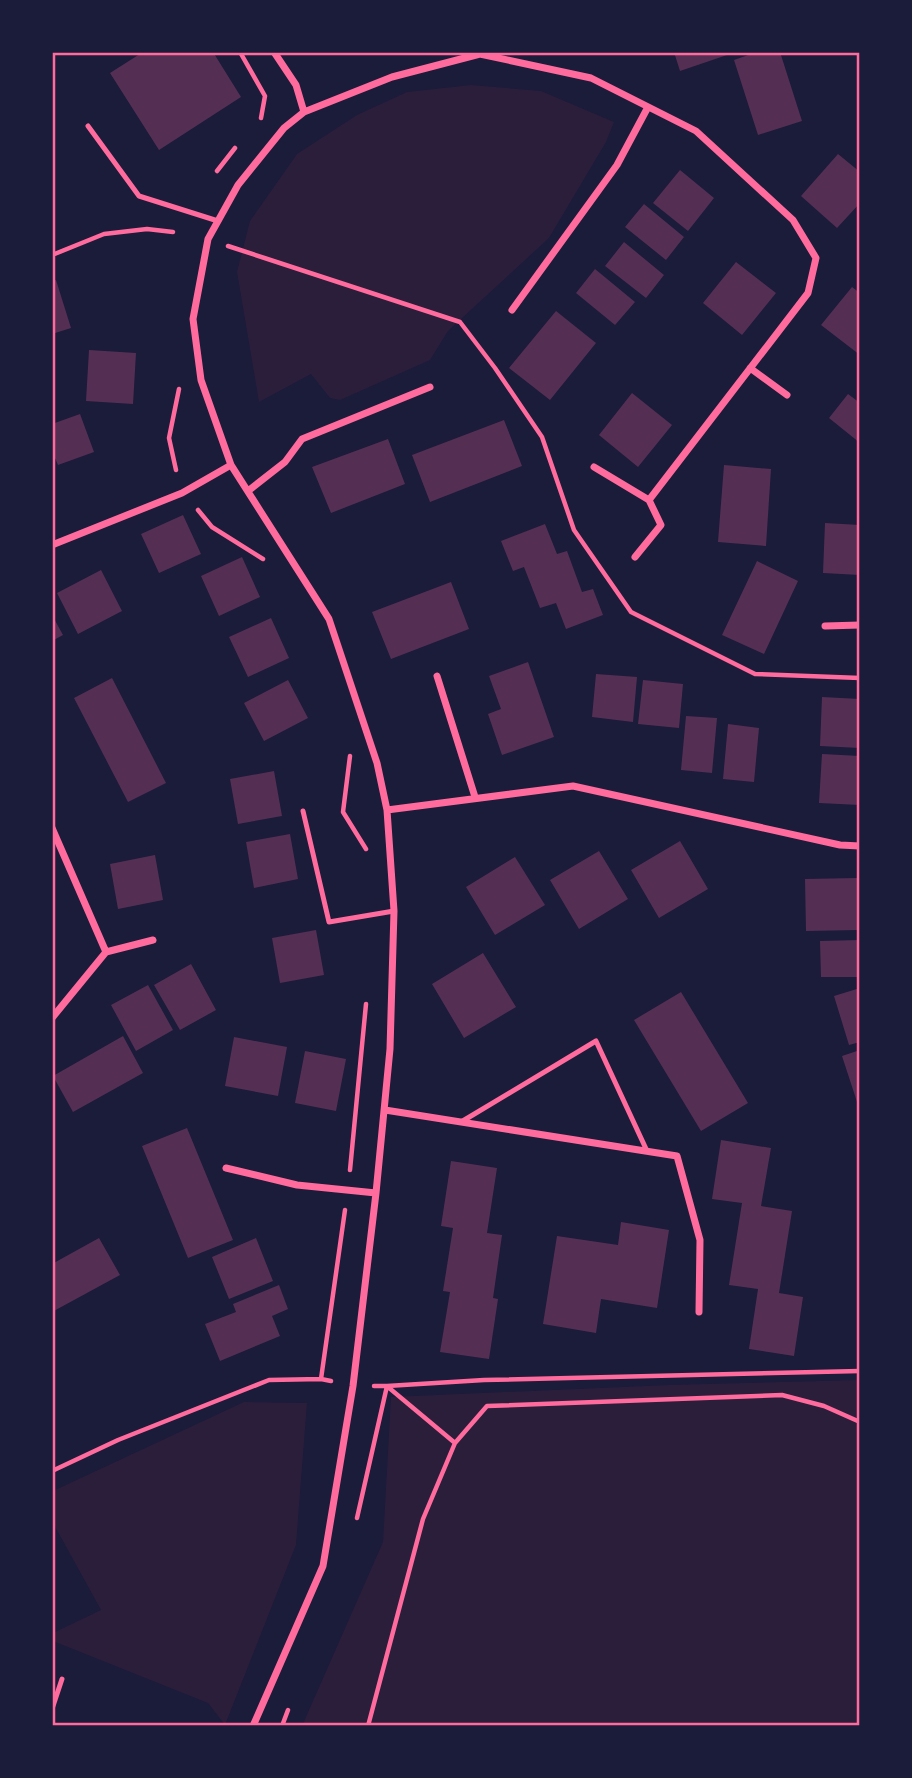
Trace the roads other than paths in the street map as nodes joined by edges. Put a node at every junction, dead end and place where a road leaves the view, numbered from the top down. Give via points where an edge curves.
1 (274, 52) edge
2 (480, 53) edge
3 (648, 107) junction
4 (304, 112) junction
5 (88, 126) dead end
6 (218, 221) junction
7 (512, 310) dead end
8 (750, 368) junction
9 (430, 387) dead end
10 (787, 395) dead end
11 (231, 466) junction
12 (594, 467) dead end
13 (248, 491) junction
14 (649, 500) junction
15 (52, 545) edge
16 (635, 557) dead end
17 (859, 625) edge
18 (825, 626) dead end
19 (437, 676) dead end
20 (475, 797) junction
21 (387, 810) junction
22 (303, 811) dead end
23 (52, 828) edge
24 (859, 846) edge
25 (394, 911) junction
26 (153, 940) dead end
27 (106, 952) junction
28 (52, 1018) edge
29 (384, 1110) junction
30 (461, 1122) junction
31 (647, 1151) junction
32 (226, 1168) dead end
33 (376, 1193) junction
34 (699, 1312) dead end
35 (62, 1679) dead end
36 (52, 1709) edge
37 (253, 1726) edge

1 - 4 street via 296,85
2 - 3 street via 591,78
2 - 4 street via 392,77
3 - 7 street via 617,165
3 - 8 street via 696,131 793,220 816,258 808,293
4 - 6 street via 284,128 238,185
5 - 6 lane via 139,196
6 - 11 street via 208,239 193,319 201,380
8 - 10 street
8 - 14 street
9 - 13 street via 302,439 285,462
11 - 13 street
11 - 15 street via 182,493
12 - 14 street
13 - 21 street via 329,619 377,763
14 - 16 street via 662,525
17 - 18 street
19 - 20 street
20 - 21 street
20 - 24 street via 573,786
21 - 25 street
22 - 25 lane via 329,922
23 - 27 street
25 - 29 street
26 - 27 street
27 - 28 street
29 - 30 street
29 - 33 street
30 - 31 street
30 - 31 lane via 597,1041
31 - 34 street via 677,1156 700,1240
32 - 33 street via 297,1185
33 - 37 street via 353,1386 323,1566
35 - 36 lane

